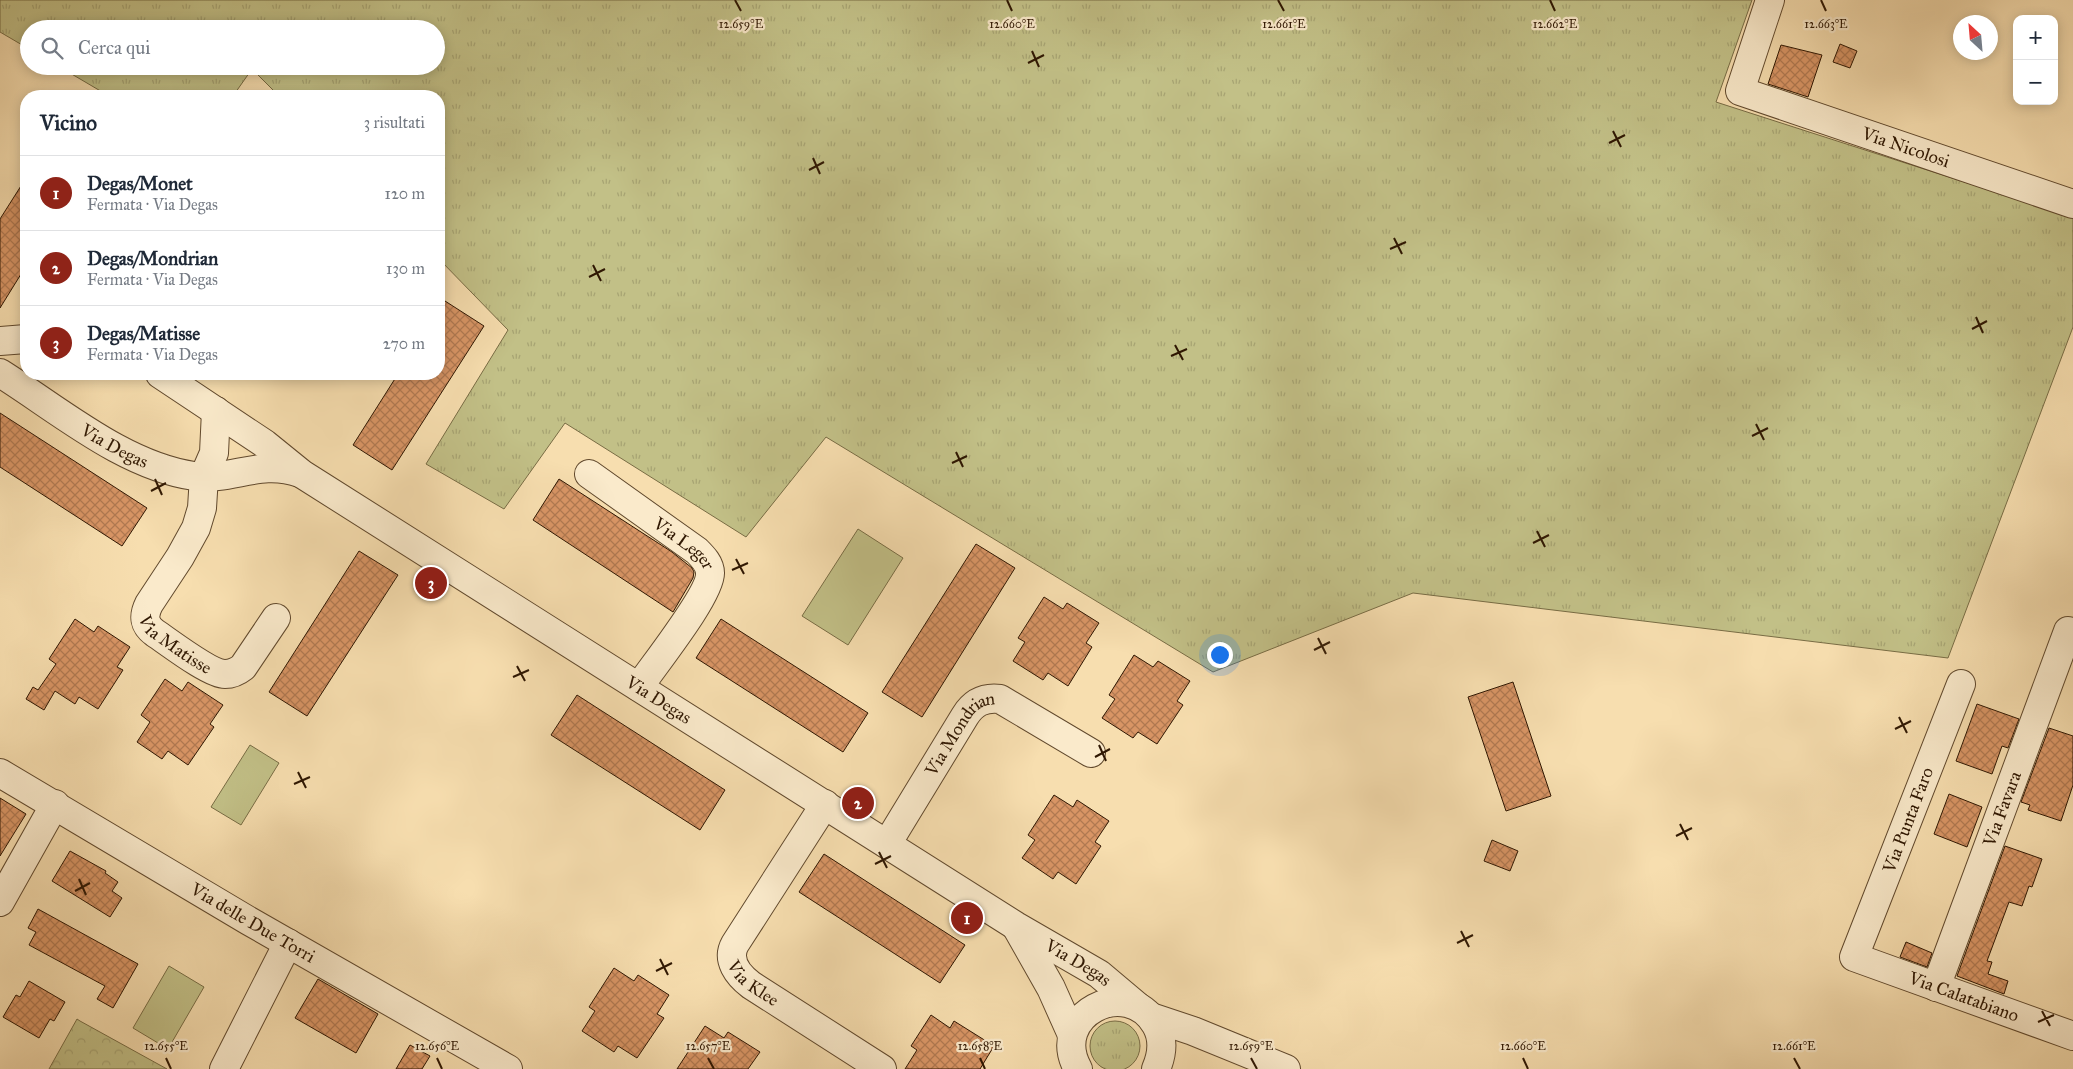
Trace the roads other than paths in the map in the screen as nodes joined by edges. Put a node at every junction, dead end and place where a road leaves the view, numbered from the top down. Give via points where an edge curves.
1 (1770, 0) edge
2 (2073, 204) edge
3 (20, 339) edge
4 (0, 341) edge
5 (0, 373) edge
6 (169, 380) edge
7 (34, 385) edge
8 (216, 411) junction
9 (302, 474) junction
10 (589, 474) dead end
11 (204, 476) junction
12 (276, 618) dead end
13 (2068, 631) dead end
14 (1961, 684) dead end
15 (639, 687) junction
16 (1091, 754) dead end
17 (0, 773) edge
18 (54, 804) junction
19 (825, 804) junction
20 (887, 844) junction
21 (0, 902) edge
22 (1016, 926) junction
23 (288, 943) junction
24 (1854, 957) joint
25 (1936, 987) junction
26 (1144, 1011) junction
27 (2073, 1036) edge
28 (1074, 1050) edge
29 (224, 1069) edge
30 (508, 1069) edge
31 (882, 1069) edge
32 (1054, 1069) edge
33 (1156, 1069) edge
34 (1286, 1069) edge

1 - 2 street, Via Nicolosi via 1740,91
3 - 4 street
5 - 7 street, Via Degas
6 - 8 street, Via Degas
7 - 11 street, Via Degas via 100,439 126,453 174,472
8 - 9 street, Via Degas
8 - 11 street via 214,453
9 - 11 street, Via Degas via 280,468 260,468
9 - 15 street, Via Degas
10 - 15 street, Via Leger via 697,551 711,572 704,593
11 - 12 street, Via Matisse via 202,508 196,528 148,604 147,625 213,671 225,674 243,667
13 - 25 street, Via Favara
14 - 24 street, Via Punta Faro
15 - 19 street, Via Degas
16 - 20 street, Via Mondrian via 1000,699 983,700 968,711
17 - 18 street, Via delle Due Torri
18 - 21 street
18 - 23 street, Via delle Due Torri
19 - 20 street, Via Degas
19 - 31 street, Via Klee via 735,944 733,965 751,984
20 - 22 street, Via Degas
22 - 26 street, Via Degas via 1098,974
22 - 28 street, Via Degas via 1048,981
23 - 29 street
23 - 30 street, Via delle Due Torri
24 - 25 street, Via Calatabiano
25 - 27 street, Via Calatabiano
26 - 28 street via 1121,1002 1099,1006 1076,1024
26 - 33 street via 1157,1027 1161,1043
26 - 34 street
28 - 32 street

